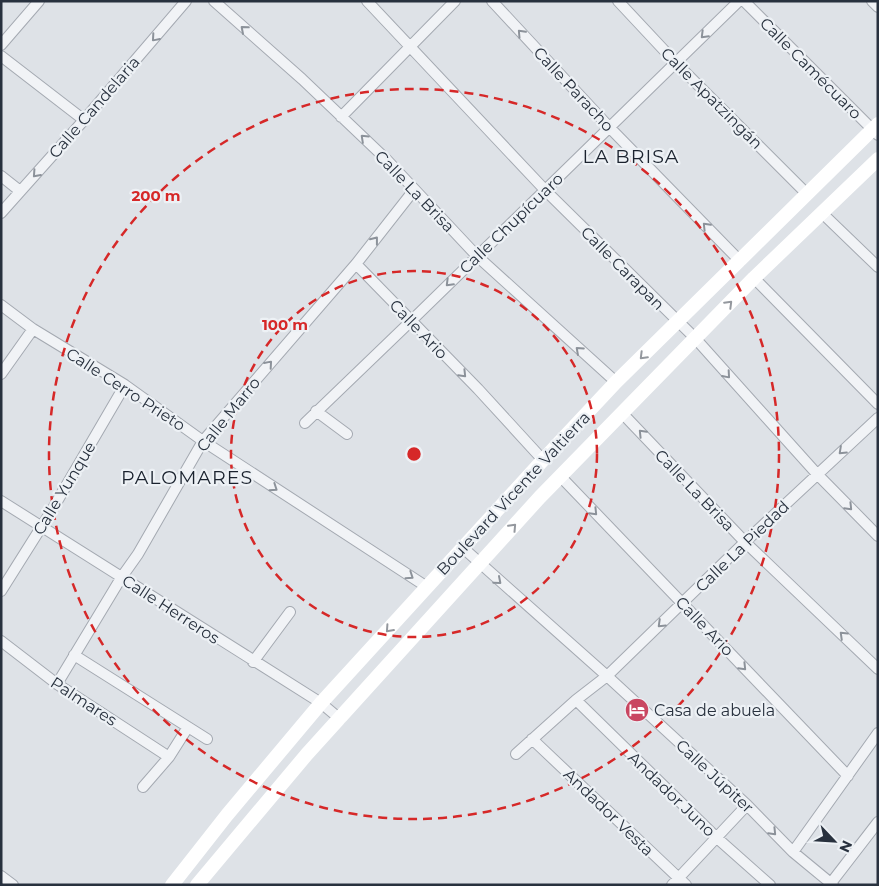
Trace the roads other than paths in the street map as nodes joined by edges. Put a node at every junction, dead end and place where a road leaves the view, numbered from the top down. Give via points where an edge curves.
1 (39, 1) edge
2 (186, 1) edge
3 (214, 1) edge
4 (367, 1) edge
5 (455, 1) edge
6 (492, 1) edge
7 (618, 1) edge
8 (739, 1) edge
9 (744, 1) edge
10 (872, 1) edge
11 (878, 7) edge
12 (1, 45) edge
13 (411, 46) junction
14 (1, 56) edge
15 (676, 63) junction
16 (341, 117) junction
17 (84, 120) junction
18 (610, 128) junction
19 (876, 130) edge
20 (878, 158) edge
21 (1, 176) edge
22 (414, 190) junction
23 (545, 190) junction
24 (20, 191) junction
25 (808, 194) junction
26 (1, 213) edge
27 (822, 213) junction
28 (477, 256) junction
29 (740, 261) junction
30 (356, 264) junction
31 (878, 267) edge
32 (754, 278) junction
33 (1, 305) edge
34 (411, 321) junction
35 (677, 321) junction
36 (33, 329) junction
37 (695, 338) junction
38 (1, 374) edge
39 (616, 382) junction
40 (125, 385) junction
41 (878, 404) edge
42 (316, 411) junction
43 (622, 413) junction
44 (878, 418) edge
45 (305, 423) dead end
46 (347, 434) dead end
47 (203, 440) junction
48 (543, 460) junction
49 (817, 474) junction
50 (561, 477) junction
51 (1, 501) edge
52 (42, 526) junction
53 (878, 536) edge
54 (745, 542) junction
55 (462, 548) junction
56 (480, 565) junction
57 (121, 578) junction
58 (427, 587) junction
59 (1, 591) edge
60 (683, 604) junction
61 (290, 612) dead end
62 (1, 641) edge
63 (74, 655) junction
64 (253, 662) junction
65 (878, 669) edge
66 (607, 676) junction
67 (57, 684) junction
68 (576, 700) junction
69 (321, 704) junction
70 (340, 719) junction
71 (188, 727) junction
72 (878, 733) edge
73 (207, 739) dead end
74 (532, 739) junction
75 (516, 754) dead end
76 (169, 757) junction
77 (848, 776) junction
78 (143, 787) dead end
79 (747, 805) junction
80 (878, 822) edge
81 (717, 838) junction
82 (793, 852) junction
83 (1, 876) edge
84 (679, 883) edge
85 (832, 884) edge
86 (13, 885) edge
87 (172, 885) edge
88 (198, 885) edge
89 (770, 885) edge

1 - 12 street
2 -> 17 street, Calle Candelaria
16 -> 3 street, Calle La Brisa
4 - 13 street, Calle Carapan
5 - 13 street
18 -> 6 street, Calle Paracho
7 - 15 street, Calle Apatzingán
8 -> 15 street, Calle Chupícuaro
9 - 19 street, Calle Camécuaro
10 - 11 street
13 - 16 street
13 - 23 street, Calle Carapan
14 - 17 street
15 - 18 street, Calle Chupícuaro
15 - 25 street, Calle Apatzingán
22 -> 16 street, Calle La Brisa
17 -> 24 street, Calle Candelaria
18 - 23 street, Calle Chupícuaro
29 -> 18 street, Calle Paracho
19 - 25 main road, Boulevard Vicente Valtierra
20 - 27 main road, Boulevard Vicente Valtierra
21 - 24 street
22 - 28 street, Calle La Brisa
30 -> 22 street, Calle Marro
23 - 28 street, Calle Chupícuaro
23 - 35 street, Calle Carapan
24 - 26 street, Calle Candelaria
25 - 29 main road, Boulevard Vicente Valtierra
27 - 31 street
27 - 32 main road, Boulevard Vicente Valtierra
28 -> 34 street, Calle Chupícuaro
39 -> 28 street, Calle La Brisa
29 - 35 main road, Boulevard Vicente Valtierra
30 - 34 street, Calle Ario
47 -> 30 street, Calle Marro
37 -> 32 main road, Boulevard Vicente Valtierra
32 - 41 street
33 - 36 street, Calle Cerro Prieto
34 - 42 street, Calle Chupícuaro
34 -> 48 street, Calle Ario
35 - 37 street, Calle Carapan
35 -> 39 main road, Boulevard Vicente Valtierra
36 - 38 street
36 - 40 street, Calle Cerro Prieto
37 - 43 main road, Boulevard Vicente Valtierra
37 -> 49 street, Calle Carapan
39 - 48 main road, Boulevard Vicente Valtierra
40 - 47 street, Calle Cerro Prieto
40 - 52 street, Calle Yunque
42 - 45 street, Calle Chupícuaro
42 - 46 street
43 - 50 main road, Boulevard Vicente Valtierra
54 -> 43 street, Calle La Brisa
44 -> 49 street, Calle La Piedad
47 - 57 street, Calle Marro
47 -> 58 street, Calle Cerro Prieto
48 - 55 main road, Boulevard Vicente Valtierra
49 -> 53 street, Calle Carapan
49 - 54 street, Calle La Piedad
56 -> 50 main road, Boulevard Vicente Valtierra
50 -> 60 street, Calle Ario
51 - 52 street, Calle Herreros
52 - 57 street, Calle Herreros
52 - 59 street, Calle Yunque
54 - 60 street, Calle La Piedad
65 -> 54 street, Calle La Brisa
55 - 56 street, Calle Júpiter
55 - 58 main road, Boulevard Vicente Valtierra
56 -> 66 street, Calle Júpiter
56 - 70 main road, Boulevard Vicente Valtierra
57 - 63 street, Calle Marro
57 - 64 street, Calle Herreros
58 -> 69 main road, Boulevard Vicente Valtierra
60 -> 66 street, Calle La Piedad
60 -> 77 street, Calle Ario
61 - 64 street
62 - 67 street, Palmares
63 - 67 street, Calle Marro
63 - 71 street
64 - 69 street, Calle Herreros
66 - 68 street, Calle La Piedad
66 - 79 street, Calle Júpiter
67 - 76 street, Palmares
68 - 74 street, Calle La Piedad
68 - 81 street, Andador Juno
69 - 70 street, Calle Herreros
69 - 87 main road, Boulevard Vicente Valtierra
70 - 88 main road, Boulevard Vicente Valtierra
71 - 73 street
71 - 76 street
72 - 77 street
74 - 75 street, Calle La Piedad
74 - 84 street, Andador Vesta
76 - 78 street
77 - 82 street
79 - 81 street
79 -> 82 street, Calle Júpiter
80 - 85 street
81 - 84 street
81 - 89 street, Andador Juno
82 - 85 street, Calle Júpiter
83 - 86 street

